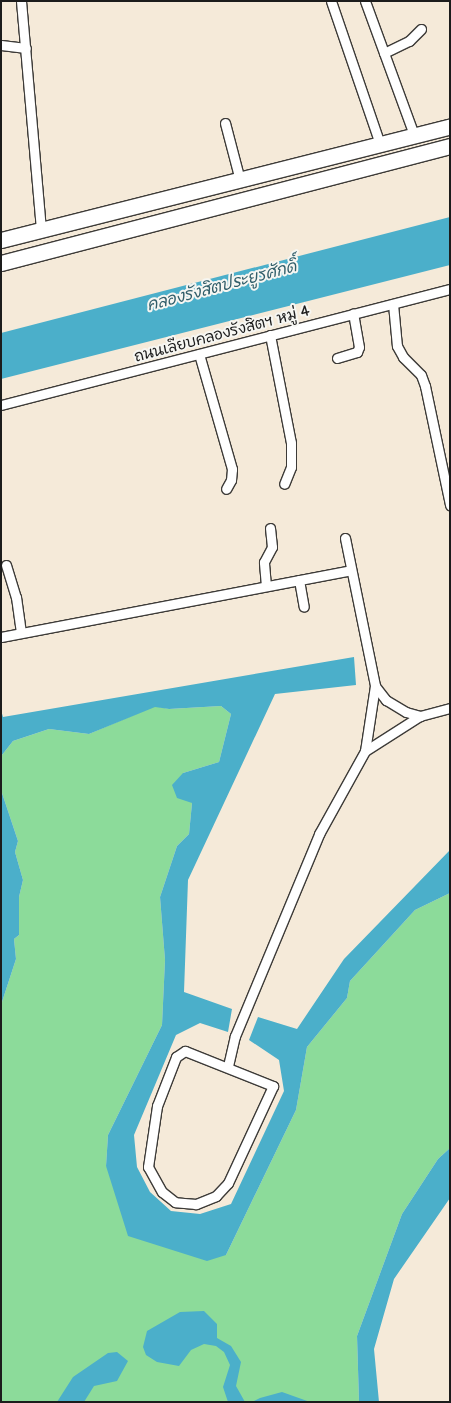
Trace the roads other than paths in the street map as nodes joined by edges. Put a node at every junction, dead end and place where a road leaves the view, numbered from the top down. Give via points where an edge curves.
1 (21, 1) edge
2 (332, 1) edge
3 (365, 1) edge
4 (422, 29) dead end
5 (1, 45) edge
6 (26, 48) junction
7 (384, 53) junction
8 (225, 123) dead end
9 (450, 126) edge
10 (414, 135) junction
11 (380, 144) junction
12 (450, 146) edge
13 (240, 180) junction
14 (41, 230) junction
15 (1, 240) edge
16 (1, 263) edge
17 (450, 289) edge
18 (392, 304) junction
19 (353, 314) junction
20 (270, 335) junction
21 (199, 354) junction
22 (337, 358) dead end
23 (1, 405) edge
24 (284, 484) dead end
25 (226, 489) dead end
26 (450, 504) edge
27 (270, 528) dead end
28 (345, 538) dead end
29 (6, 564) dead end
30 (351, 570) junction
31 (299, 580) junction
32 (266, 586) junction
33 (304, 607) dead end
34 (21, 634) junction
35 (1, 637) edge
36 (376, 686) junction
37 (450, 708) edge
38 (420, 716) junction
39 (365, 750) junction
40 (228, 1066) junction

1 - 6 street
2 - 11 street
3 - 7 street
4 - 7 street via 409,41
5 - 6 street
6 - 14 street
7 - 10 street
8 - 13 street
9 - 10 main road
10 - 11 main road
11 - 13 main road
12 - 16 main road
13 - 14 main road
14 - 15 main road
17 - 18 street, ถนนเลียบคลองรังสิตฯ หมู่ 4
18 - 19 street, ถนนเลียบคลองรังสิตฯ หมู่ 4
18 - 26 street via 397,346 426,386
19 - 20 street, ถนนเลียบคลองรังสิตฯ หมู่ 4
19 - 22 street via 359,348 357,352
20 - 21 street, ถนนเลียบคลองรังสิตฯ หมู่ 4
20 - 24 street via 292,443 291,467
21 - 23 street, ถนนเลียบคลองรังสิตฯ หมู่ 4
21 - 25 street via 232,469
27 - 32 street via 272,547 264,562
28 - 30 street
29 - 34 street via 16,597
30 - 31 street
30 - 36 street
31 - 32 street
31 - 33 street
32 - 34 street
34 - 35 street
36 - 38 street via 395,708
36 - 39 street
37 - 38 street
38 - 39 street
39 - 40 street via 319,834 235,1036
40 - 40 street via 270,1082 273,1090 222,1190 207,1202 176,1202 155,1184 148,1166 157,1106 176,1057 185,1051

